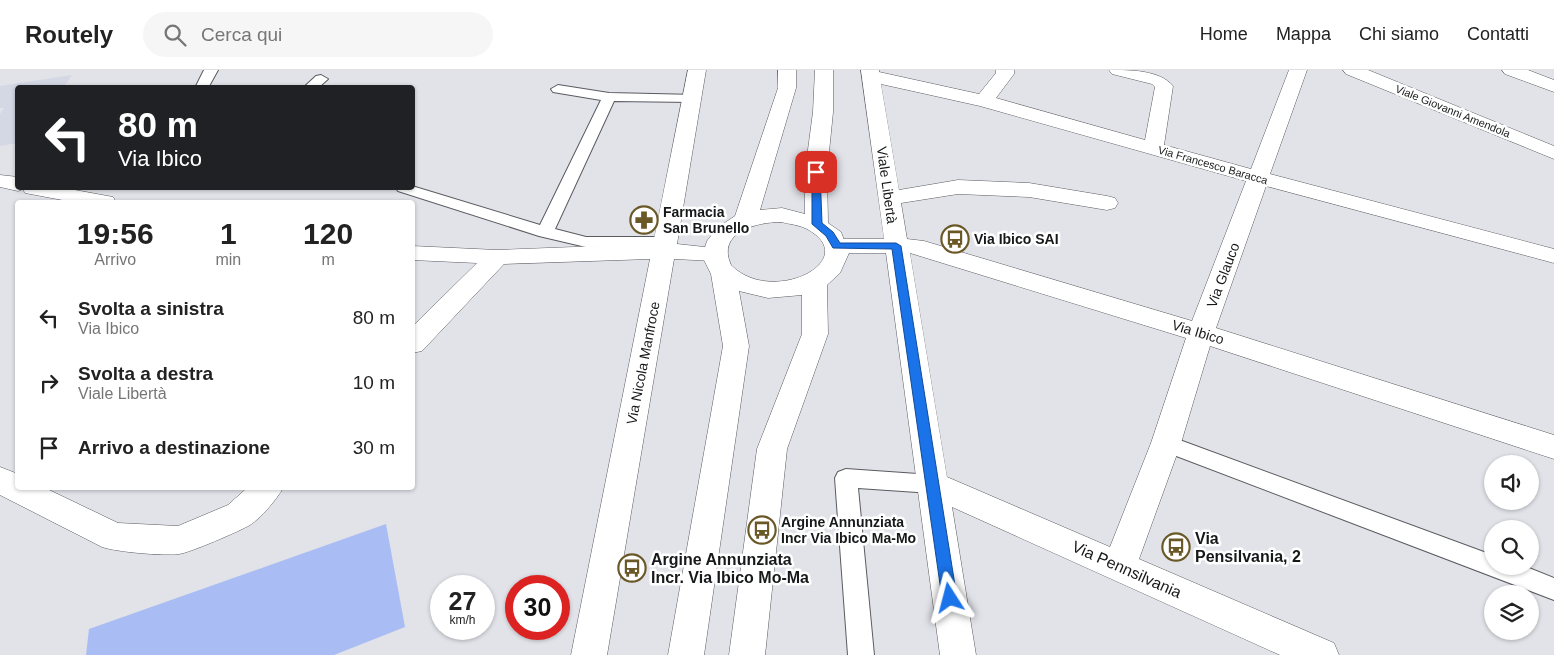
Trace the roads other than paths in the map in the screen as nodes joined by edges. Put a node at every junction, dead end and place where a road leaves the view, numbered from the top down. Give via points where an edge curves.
1 (211, 70) edge
2 (697, 70) edge
3 (787, 70) edge
4 (824, 70) edge
5 (1006, 70) edge
6 (1118, 70) edge
7 (1298, 70) edge
8 (1352, 70) edge
9 (1511, 70) edge
10 (871, 73) edge
11 (321, 78) dead end
12 (203, 85) edge
13 (313, 85) edge
14 (1554, 86) edge
15 (558, 89) dead end
16 (609, 96) junction
17 (692, 98) junction
18 (984, 101) junction
19 (1153, 149) junction
20 (1554, 153) edge
21 (1259, 178) junction
22 (0, 181) edge
23 (15, 184) edge
24 (43, 190) edge
25 (410, 190) edge
26 (889, 198) junction
27 (95, 200) edge
28 (1107, 203) dead end
29 (745, 220) junction
30 (817, 224) junction
31 (545, 232) junction
32 (837, 246) junction
33 (896, 246) junction
34 (665, 247) junction
35 (415, 253) edge
36 (1554, 256) edge
37 (497, 257) junction
38 (719, 263) junction
39 (814, 282) junction
40 (1201, 333) junction
41 (415, 341) edge
42 (1166, 442) junction
43 (1554, 447) edge
44 (0, 480) edge
45 (932, 484) junction
46 (15, 488) edge
47 (20, 490) edge
48 (265, 490) edge
49 (1484, 563) edge
50 (1120, 565) junction
51 (1517, 575) edge
52 (1554, 589) edge
53 (589, 655) edge
54 (686, 655) edge
55 (747, 655) edge
56 (861, 655) edge
57 (958, 655) edge
58 (1321, 655) edge

1 - 12 lane
2 - 17 street, Via Nicola Manfroce
3 - 29 street via 787,88
4 - 30 street via 816,172
5 - 18 street
6 - 19 street via 1158,80 1164,86
7 - 21 street, Via Glauco
8 - 20 street, Viale Giovanni Amendola
9 - 14 street
10 - 18 street, Via Francesco Baracca
10 - 26 street, Viale Libertà
11 - 13 lane
15 - 16 lane
16 - 17 lane
16 - 31 lane
17 - 34 street, Via Nicola Manfroce
18 - 19 street, Via Francesco Baracca
19 - 21 street, Via Francesco Baracca
21 - 36 street, Via Francesco Baracca
21 - 40 street, Via Glauco
22 - 23 street
24 - 27 street
25 - 31 lane
26 - 28 street via 958,187 1029,190
26 - 33 street, Viale Libertà
29 - 30 street via 782,215
29 - 38 street via 722,234 716,244
30 - 32 street via 830,234
31 - 34 lane via 586,242
32 - 33 street, Via Ibico
32 - 39 street via 834,266
33 - 40 street, Via Ibico via 916,246
33 - 45 street, Viale Libertà
34 - 37 street
34 - 38 street
34 - 53 street, Via Nicola Manfroce
35 - 37 street
37 - 41 street
38 - 39 street via 737,282 754,288 796,289
38 - 54 street via 736,346
39 - 55 street via 815,334 772,449
40 - 42 street, Via Glauco
40 - 43 street, Via Ibico
42 - 49 lane
42 - 50 street, Via Glauco
44 - 46 street
45 - 50 street, Via Pennsilvania
45 - 56 lane via 846,478
45 - 57 street, Viale Libertà
47 - 48 street via 114,537 179,540 239,515
50 - 58 street, Via Pennsilvania
51 - 52 lane

